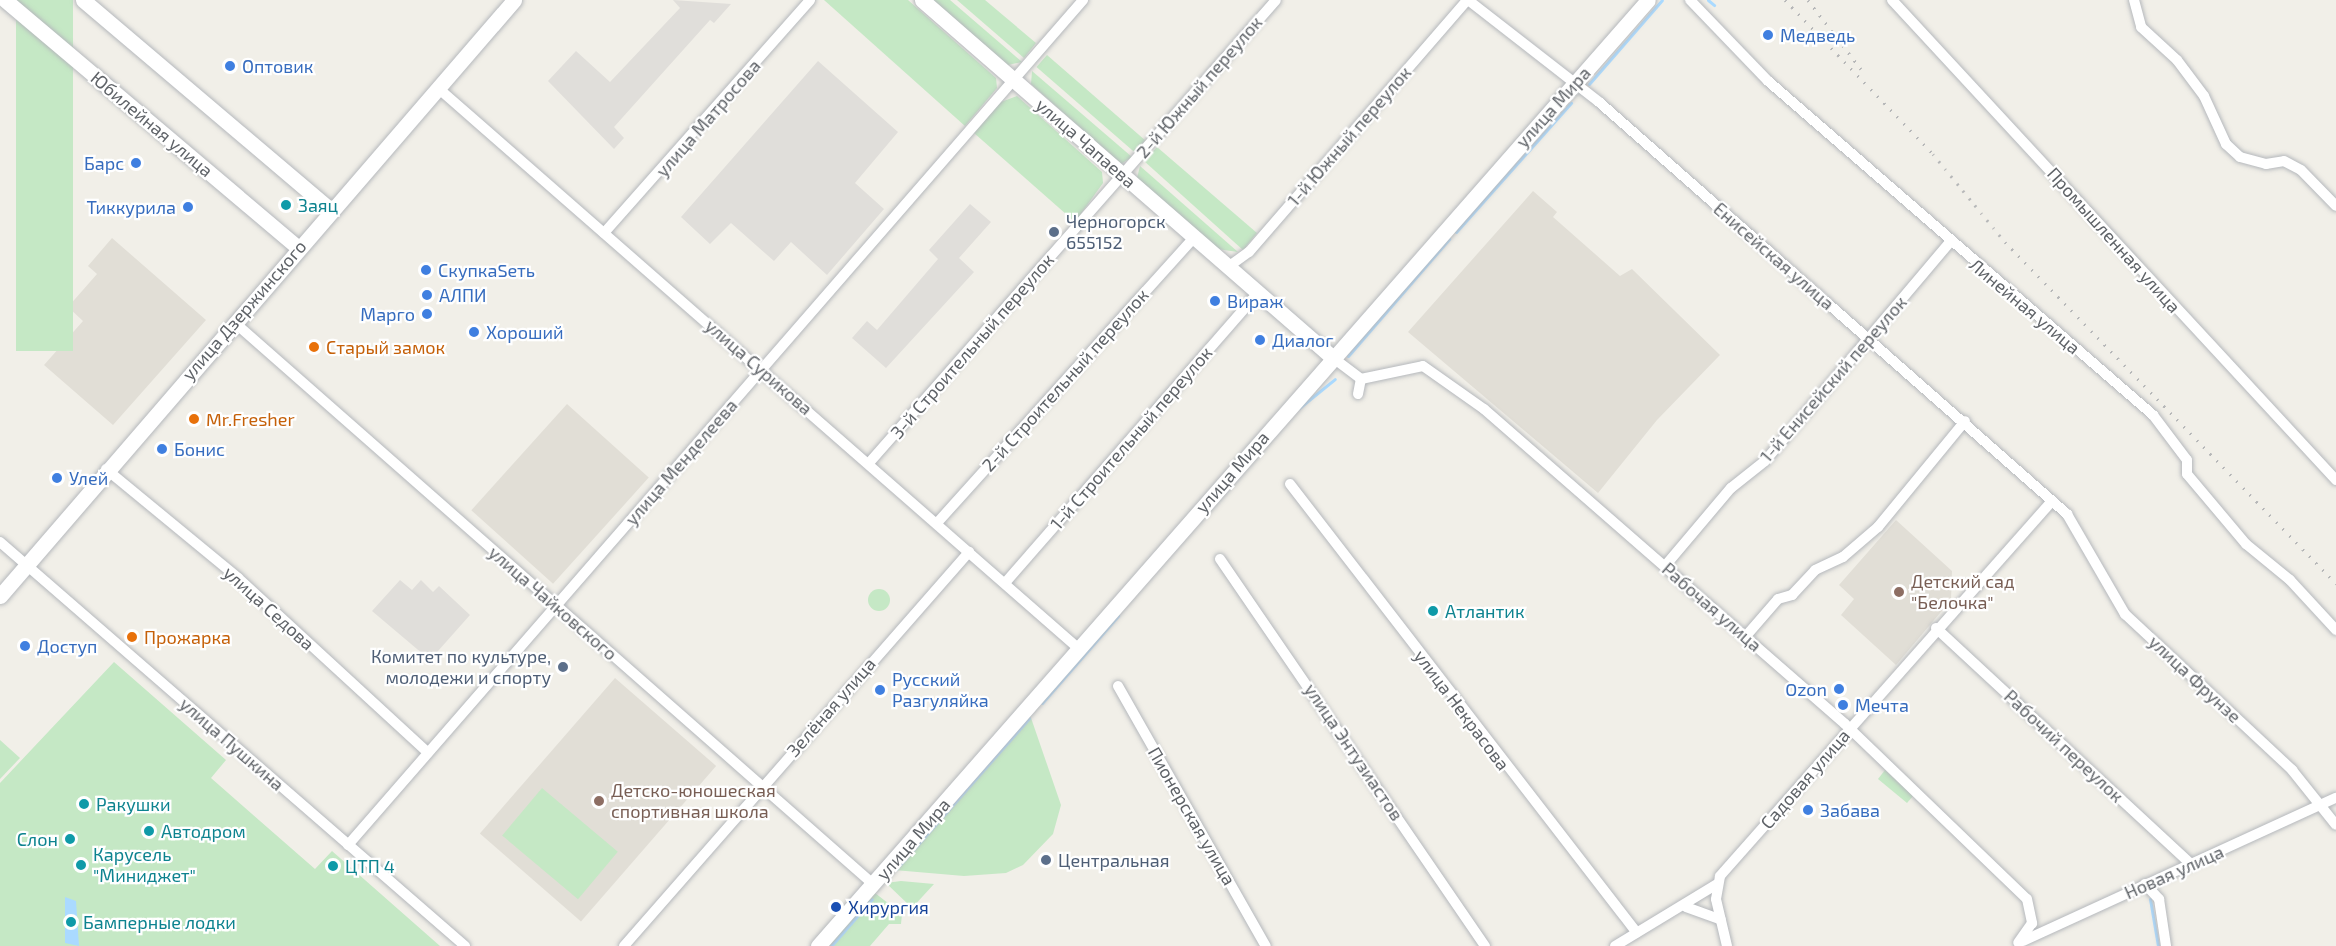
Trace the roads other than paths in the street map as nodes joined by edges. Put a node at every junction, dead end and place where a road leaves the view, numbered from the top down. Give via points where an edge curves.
1 (5, 0) edge
2 (83, 0) edge
3 (514, 0) edge
4 (810, 0) edge
5 (922, 0) edge
6 (1083, 0) edge
7 (1276, 0) edge
8 (1468, 0) edge
9 (1648, 0) edge
10 (1690, 0) edge
11 (1892, 0) edge
12 (2134, 0) edge
13 (1014, 81) junction
14 (1575, 84) junction
15 (438, 88) junction
16 (1122, 175) junction
17 (2336, 206) edge
18 (331, 210) junction
19 (604, 233) junction
20 (1194, 238) junction
21 (1949, 243) junction
22 (298, 248) junction
23 (1228, 267) junction
24 (1258, 293) junction
25 (234, 322) junction
26 (1869, 339) junction
27 (1332, 357) junction
28 (762, 370) junction
29 (1361, 379) junction
30 (1358, 394) dead end
31 (1965, 421) junction
32 (869, 463) junction
33 (106, 469) junction
34 (2336, 480) edge
35 (1290, 484) dead end
36 (2052, 501) junction
37 (2072, 521) joint
38 (937, 523) junction
39 (0, 542) edge
40 (969, 552) junction
41 (1220, 560) dead end
42 (26, 565) junction
43 (1665, 566) junction
44 (1005, 583) junction
45 (0, 596) edge
46 (555, 605) junction
47 (1936, 628) junction
48 (2336, 630) edge
49 (1746, 636) junction
50 (1078, 648) junction
51 (1118, 686) dead end
52 (1846, 732) junction
53 (428, 753) junction
54 (762, 786) junction
55 (2336, 798) edge
56 (2321, 804) junction
57 (2336, 825) edge
58 (348, 845) junction
59 (2191, 864) junction
60 (873, 884) junction
61 (1717, 884) junction
62 (2145, 884) junction
63 (1686, 907) junction
64 (1721, 920) junction
65 (1637, 933) junction
66 (2015, 945) edge
67 (465, 946) edge
68 (624, 946) edge
69 (818, 946) edge
70 (1266, 946) edge
71 (1485, 946) edge
72 (1615, 946) edge
73 (1727, 946) edge
74 (2166, 946) edge

1 - 22 main road, Юбилейная улица
2 - 18 main road
3 - 15 main road, улица Дзержинского
4 - 19 street, улица Матросова
5 - 13 main road, улица Чапаева
6 - 13 street, улица Менделеева
7 - 16 street, 2-й Южный переулок
8 - 14 street, Енисейская улица
8 - 23 street, 1-й Южный переулок via 1249,252
9 - 14 main road, улица Мира
10 - 21 street, Линейная улица via 1768,81
11 - 34 street, Промышленная улица
12 - 17 street via 2141,27 2177,60 2204,96 2226,144 2240,157 2266,164 2284,161 2301,170
13 - 16 main road, улица Чапаева
13 - 28 street, улица Менделеева
14 - 26 street, Енисейская улица
14 - 27 main road, улица Мира
15 - 18 main road, улица Дзержинского
15 - 19 street, улица Сурикова
16 - 20 main road, улица Чапаева
16 - 32 street, 3-й Строительный переулок
18 - 22 main road, улица Дзержинского
19 - 28 street, улица Сурикова
20 - 23 main road, улица Чапаева
20 - 38 street, 2-й Строительный переулок
21 - 26 street, 1-й Енисейский переулок
21 - 48 street, Линейная улица via 2153,415 2187,460 2187,474 2246,544 2290,580
22 - 25 main road, улица Дзержинского
23 - 24 main road, улица Чапаева
24 - 27 main road, улица Чапаева
24 - 44 street, 1-й Строительный переулок
25 - 33 main road, улица Дзержинского
25 - 46 street, улица Чайковского
26 - 31 street, Енисейская улица
26 - 43 street, 1-й Енисейский переулок
27 - 29 street
27 - 50 main road, улица Мира
28 - 32 street, улица Сурикова
28 - 46 street, улица Менделеева
29 - 30 street
29 - 43 street, Рабочая улица via 1414,364 1436,371
31 - 36 street, Енисейская улица
31 - 49 street via 1878,526 1843,557 1815,570 1792,595 1778,599
32 - 38 street, улица Сурикова
33 - 42 main road, улица Дзержинского
33 - 53 street, улица Седова via 238,578
35 - 65 street, улица Некрасова
36 - 37 street, Енисейская улица
36 - 47 street, Садовая улица
37 - 56 street, улица Фрунзе via 2125,614 2292,770
38 - 40 street, улица Сурикова
39 - 42 street, улица Пушкина
40 - 44 street, улица Сурикова
40 - 54 street, Зелёная улица
41 - 71 street, улица Энтузиастов
42 - 45 main road, улица Дзержинского
42 - 58 street, улица Пушкина
43 - 49 street, Рабочая улица
44 - 50 street, улица Сурикова
46 - 53 street, улица Менделеева
46 - 54 street, улица Чайковского
47 - 52 street, Садовая улица
47 - 59 street, Рабочий переулок
49 - 52 street, Рабочая улица
50 - 60 main road, улица Мира
51 - 70 street, Пионерская улица
52 - 61 street, Садовая улица
52 - 66 street, Рабочая улица via 2026,899 2032,923
53 - 58 street, улица Менделеева
54 - 60 street, улица Чайковского
54 - 68 street, Зелёная улица
55 - 56 street, Новая улица
56 - 57 street, улица Фрунзе
56 - 59 street, Новая улица
58 - 67 street, улица Пушкина
59 - 62 street, Новая улица
60 - 69 main road, улица Мира
61 - 63 street, Садовая улица
61 - 64 street
62 - 66 street, Новая улица
62 - 74 street via 2159,900
63 - 64 street
63 - 65 street, Садовая улица
64 - 73 street
65 - 72 street, Садовая улица

